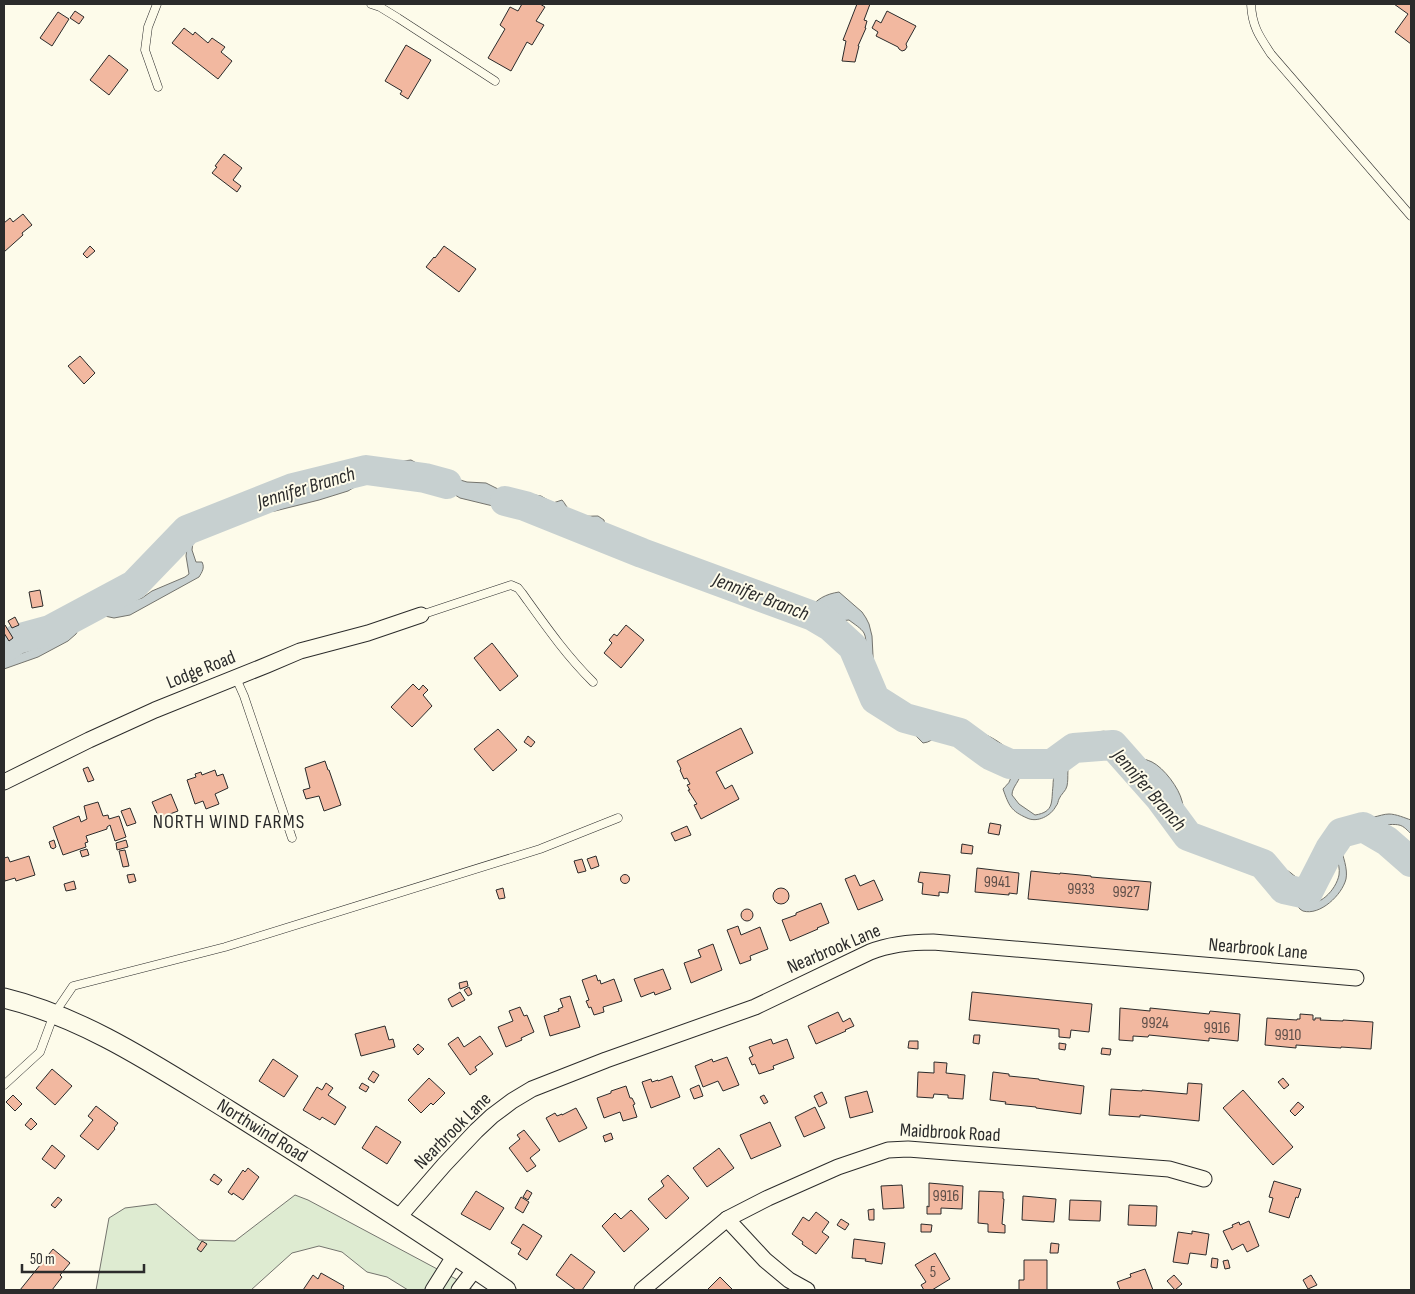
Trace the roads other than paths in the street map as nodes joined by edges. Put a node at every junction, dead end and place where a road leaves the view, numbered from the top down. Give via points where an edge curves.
1 (157, 4) edge
2 (371, 4) edge
3 (1251, 4) edge
4 (495, 81) dead end
5 (158, 87) dead end
6 (1411, 216) edge
7 (421, 616) joint
8 (236, 678) junction
9 (593, 682) dead end
10 (4, 782) edge
11 (618, 818) dead end
12 (292, 838) dead end
13 (1356, 978) dead end
14 (4, 998) edge
15 (54, 1014) junction
16 (4, 1085) edge
17 (1204, 1180) dead end
18 (398, 1218) junction
19 (727, 1219) junction
20 (455, 1255) junction
21 (475, 1269) junction
22 (433, 1290) edge
23 (459, 1290) edge
24 (506, 1290) edge
25 (642, 1290) edge
26 (807, 1290) edge

1 - 5 lane via 148,28 146,50
2 - 4 lane
3 - 6 lane via 1258,34 1271,54
7 - 8 street, Lodge Road via 300,651
7 - 9 lane via 511,585 518,588 558,644
8 - 10 street, Lodge Road via 155,710
8 - 12 lane
11 - 15 lane via 540,849 243,942 72,986
13 - 18 street, Nearbrook Lane via 933,942 885,946 755,1007 606,1060 512,1101 476,1131
14 - 15 street, Northwind Road
15 - 16 lane via 40,1052
15 - 18 street, Northwind Road via 117,1044 176,1078
17 - 19 street, Maidbrook Road via 1170,1169 888,1150 838,1167
18 - 20 street, Northwind Road
19 - 25 street, Maidbrook Road
19 - 26 street via 765,1260
20 - 21 street, Northwind Road
20 - 22 street
21 - 23 street
21 - 24 street, Northwind Road

